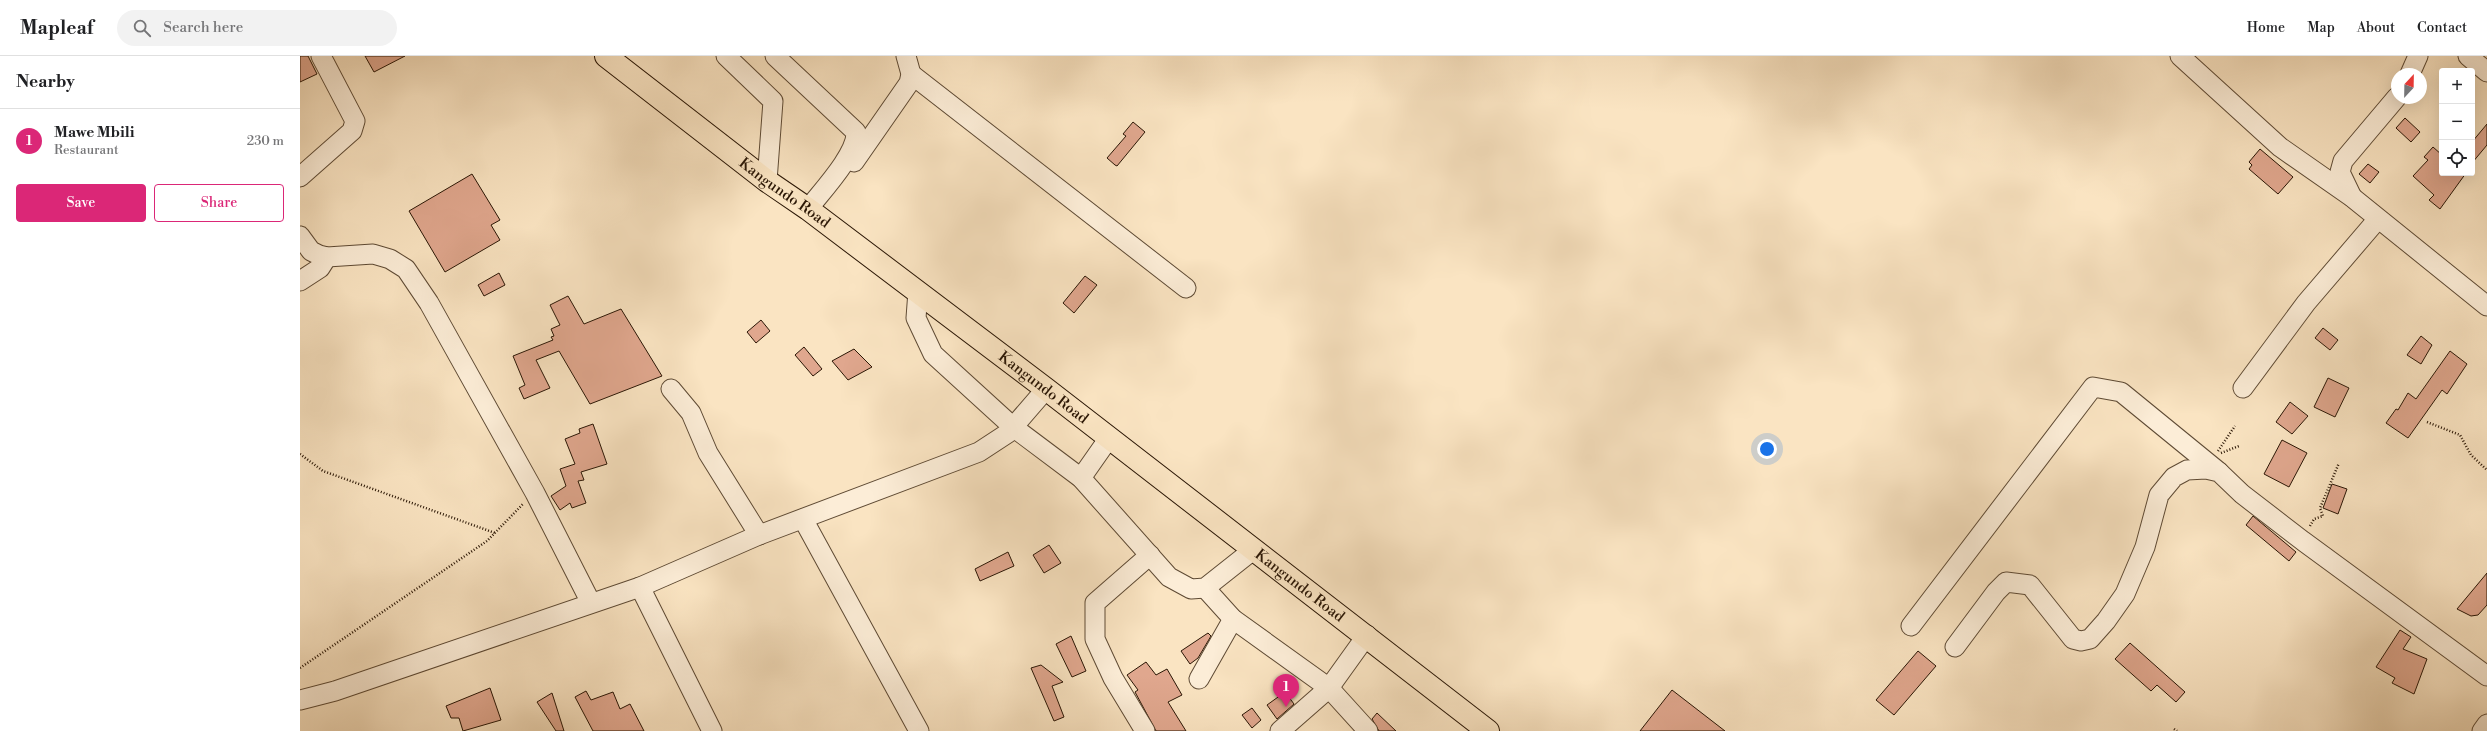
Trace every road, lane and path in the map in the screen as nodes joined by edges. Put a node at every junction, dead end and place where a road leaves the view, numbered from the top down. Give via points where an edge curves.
1 (321, 56) edge
2 (606, 56) edge
3 (726, 56) edge
4 (775, 56) edge
5 (2180, 56) edge
6 (2418, 56) edge
7 (2468, 56) edge
8 (908, 65) edge
9 (2413, 68) edge
10 (2487, 72) edge
11 (2391, 104) edge
12 (300, 177) edge
13 (767, 181) junction
14 (2353, 198) junction
15 (813, 212) junction
16 (2377, 220) junction
17 (300, 236) edge
18 (327, 257) junction
19 (300, 281) edge
20 (1186, 288) dead end
21 (918, 291) junction
22 (2487, 306) edge
23 (1046, 388) junction
24 (2243, 388) dead end
25 (671, 389) dead end
26 (2428, 422) dead end
27 (1014, 427) junction
28 (1109, 438) junction
29 (2239, 446) dead end
30 (300, 454) edge
31 (2218, 463) junction
32 (2339, 464) dead end
33 (2487, 470) edge
34 (1081, 478) junction
35 (535, 493) junction
36 (803, 519) junction
37 (495, 533) junction
38 (759, 535) junction
39 (2303, 541) junction
40 (1253, 550) junction
41 (1150, 555) junction
42 (640, 586) junction
43 (1205, 588) junction
44 (591, 603) junction
45 (1233, 619) junction
46 (1911, 626) dead end
47 (1367, 635) junction
48 (1955, 648) dead end
49 (300, 668) edge
50 (2487, 676) edge
51 (1199, 679) dead end
52 (1329, 688) junction
53 (300, 700) edge
54 (2487, 724) edge
55 (1483, 728) edge
56 (712, 731) edge
57 (919, 731) edge
58 (1146, 731) edge
59 (1280, 731) edge
60 (1368, 731) edge
61 (2482, 731) edge

1 - 12 street via 355,121 352,131
2 - 13 highway, Kangundo Road
3 - 13 street via 772,101
4 - 15 street via 856,132 855,143
5 - 14 street via 2280,147
6 - 9 street
7 - 10 street
8 - 15 street via 905,89
8 - 20 street
11 - 14 street via 2343,161 2340,172
13 - 15 highway, Kangundo Road
14 - 16 street
15 - 21 highway, Kangundo Road
16 - 22 street
16 - 24 street via 2306,303
17 - 18 street via 311,251
18 - 19 street via 320,268
18 - 35 street via 373,254 390,259 406,269 429,303
21 - 23 highway, Kangundo Road
21 - 27 street via 916,318 933,354
23 - 27 street
23 - 28 highway, Kangundo Road
25 - 38 street via 691,413 708,453
26 - 33 path via 2460,435 2470,455
27 - 34 street
27 - 36 street via 980,452
28 - 34 street
28 - 40 highway, Kangundo Road
29 - 31 path
30 - 37 path via 323,471
31 - 39 street via 2242,494
31 - 46 street via 2121,392 2093,388
31 - 48 street via 2206,469 2187,470 2174,477 2159,495 2145,547 2125,594 2090,639 2073,639 2030,585 2006,582
32 - 39 path via 2320,508 2323,516 2314,519
34 - 41 street
35 - 37 path
35 - 44 street
36 - 38 street
36 - 57 street
37 - 49 path via 487,541
38 - 42 street
39 - 50 street
40 - 43 street
40 - 47 highway, Kangundo Road
41 - 43 street via 1169,576 1191,589
41 - 58 street via 1095,603 1095,639 1113,678
42 - 44 street
42 - 56 street
43 - 45 street
44 - 53 street via 335,691
45 - 51 street
45 - 52 street
47 - 52 street
47 - 55 highway, Kangundo Road
52 - 59 street
52 - 60 street
54 - 61 street

